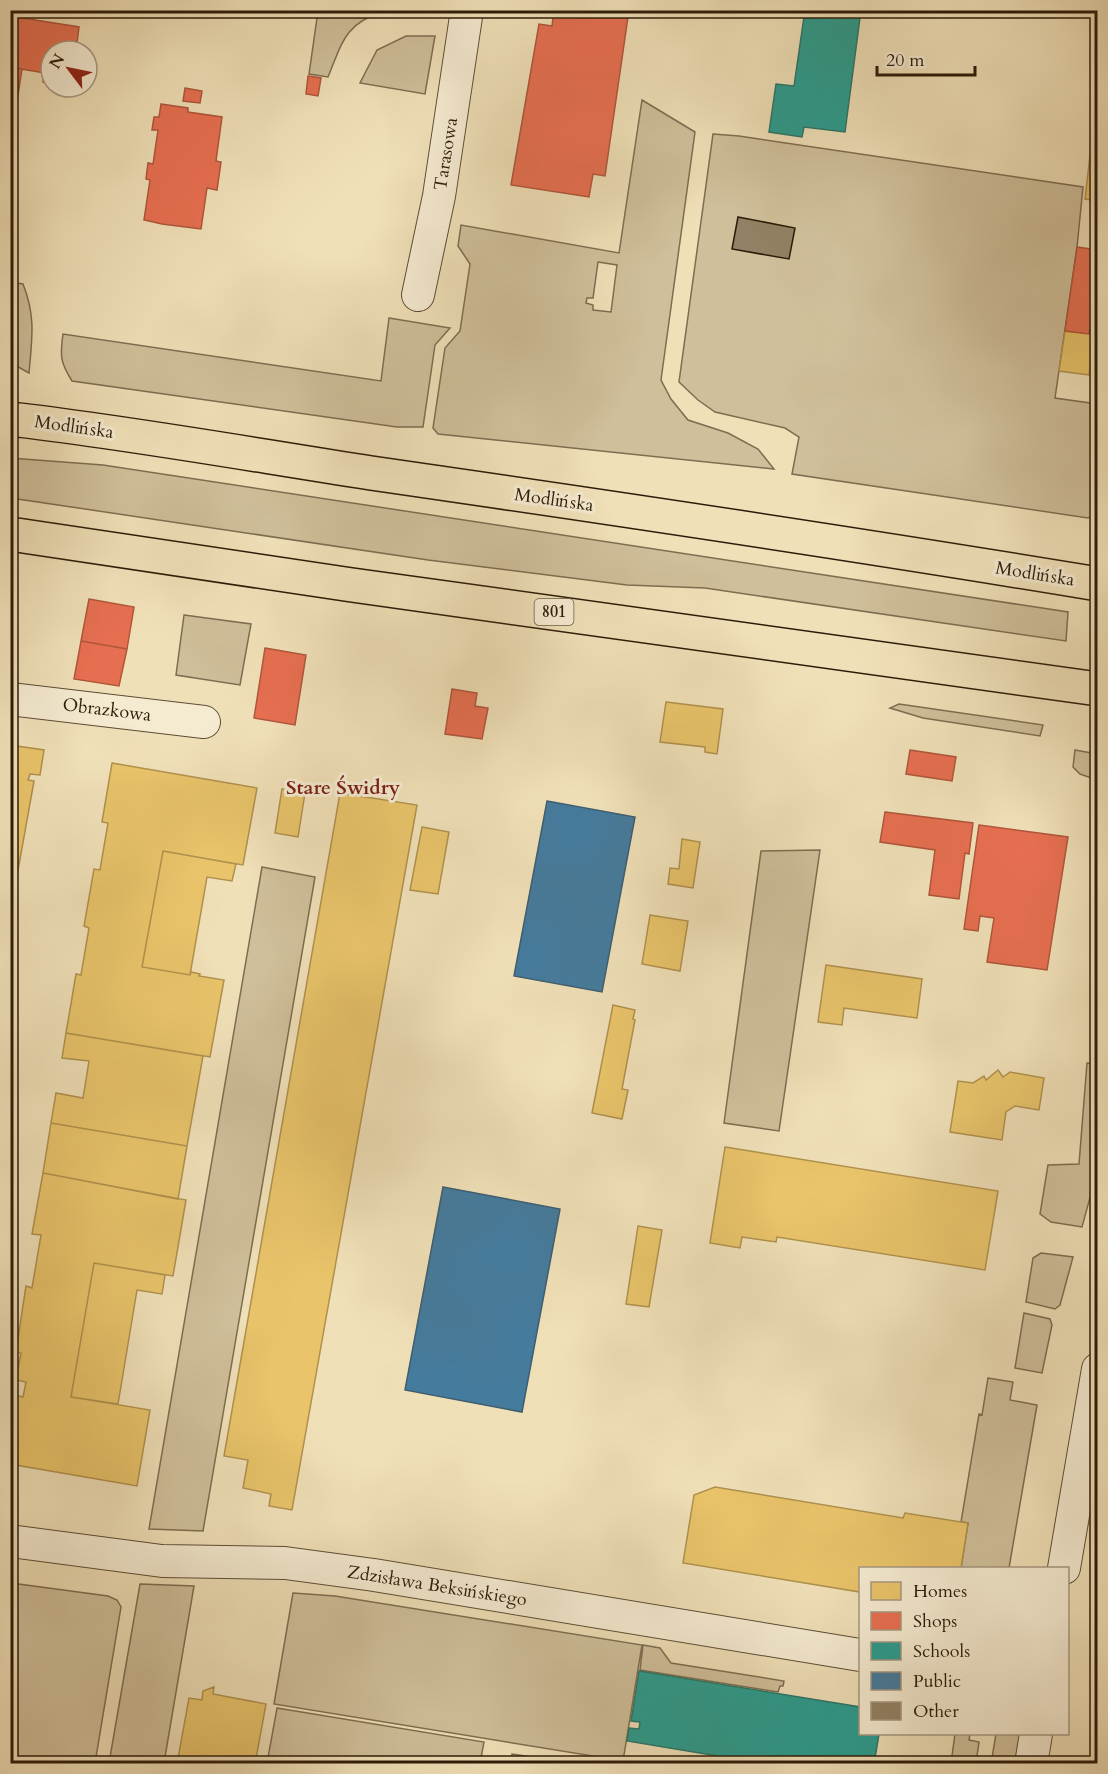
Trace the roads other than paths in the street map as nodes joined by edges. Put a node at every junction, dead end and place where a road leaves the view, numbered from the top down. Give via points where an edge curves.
1 (467, 10) edge
2 (418, 295) dead end
3 (13, 419) edge
4 (10, 534) edge
5 (1098, 584) edge
6 (1098, 689) edge
7 (10, 699) edge
8 (204, 722) dead end
9 (1098, 1368) edge
10 (10, 1540) edge
11 (1064, 1567) edge
12 (859, 1655) edge
13 (1036, 1735) edge
14 (1031, 1764) edge

1 - 2 street, Tarasowa via 439,196
3 - 5 main road, Modlińska
4 - 6 main road, 801
7 - 8 street, Obrazkowa
9 - 11 street
10 - 12 street, Zdzisława Beksińskiego via 162,1562 285,1563 374,1575
13 - 14 street

